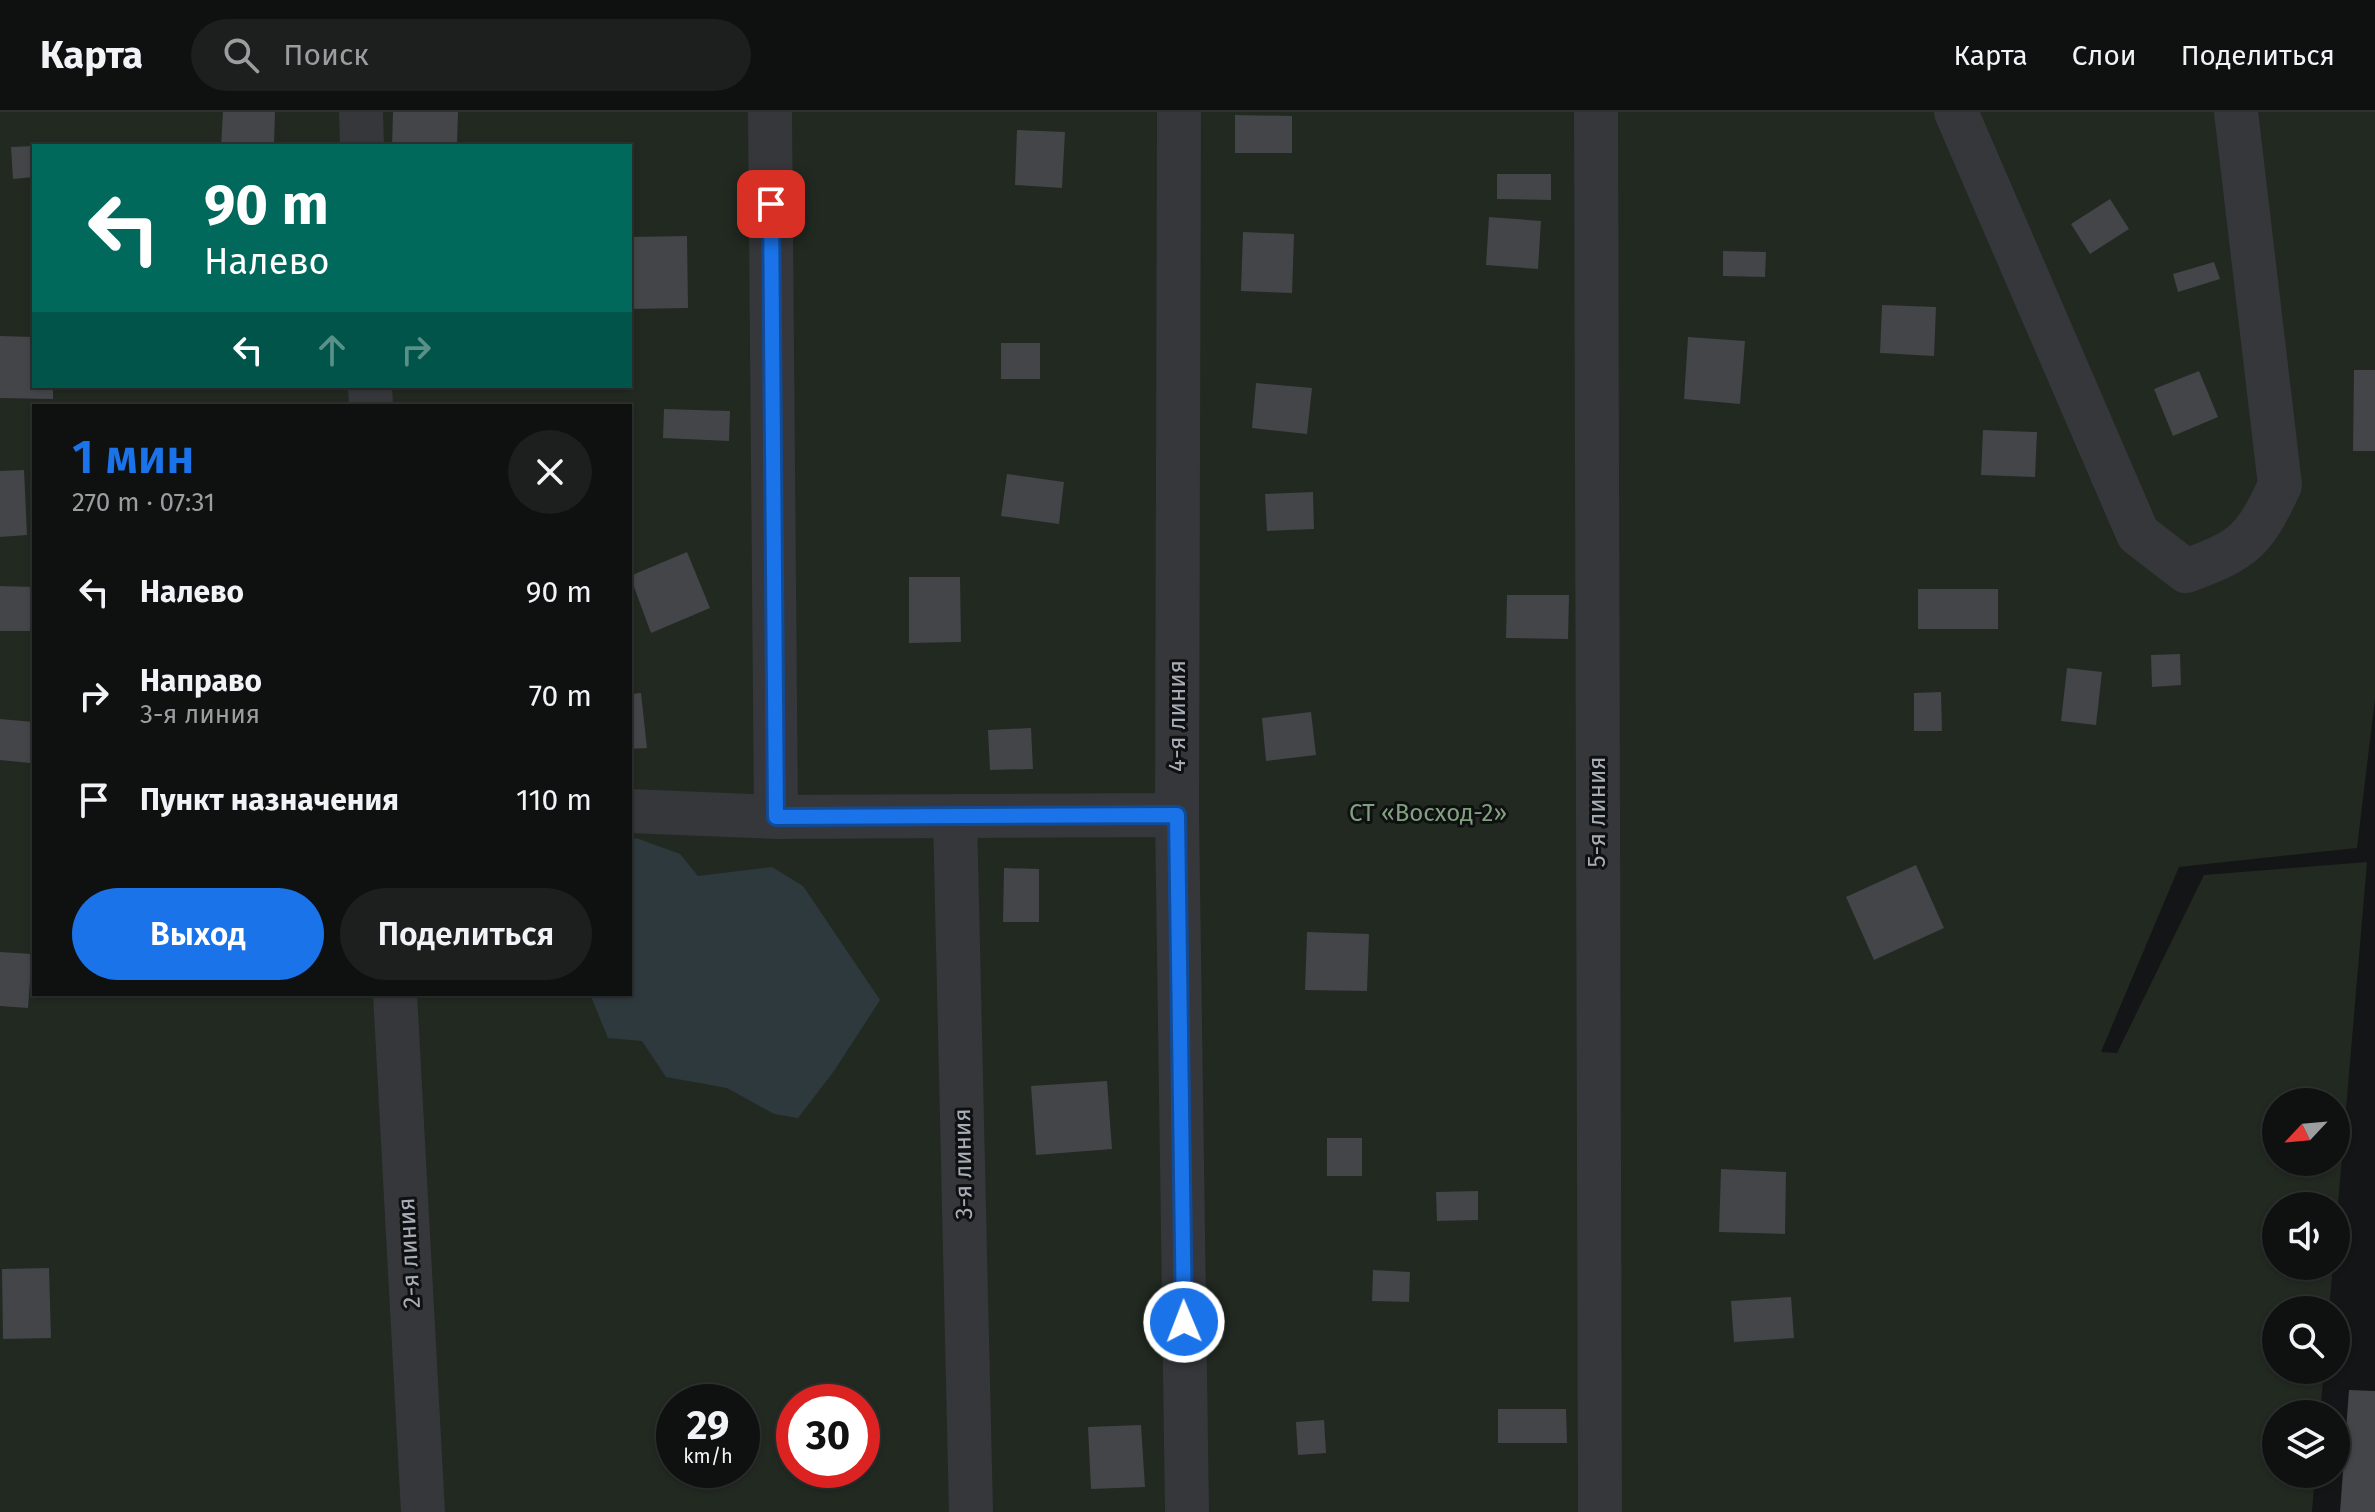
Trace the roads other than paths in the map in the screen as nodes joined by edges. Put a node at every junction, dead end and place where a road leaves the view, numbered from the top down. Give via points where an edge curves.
1 (361, 112) edge
2 (770, 112) edge
3 (1179, 112) edge
4 (1596, 112) edge
5 (1956, 112) edge
6 (2236, 112) edge
7 (362, 144) edge
8 (632, 811) edge
9 (1177, 815) junction
10 (955, 816) junction
11 (776, 817) junction
12 (395, 996) edge
13 (423, 1512) edge
14 (971, 1512) edge
15 (1187, 1512) edge
16 (1600, 1512) edge

1 - 7 street
2 - 11 street
3 - 9 street, 4-я линия
4 - 16 street, 5-я линия
5 - 6 street via 2138,534 2186,571 2226,556 2261,527 2280,485
8 - 11 street
9 - 10 street
9 - 15 street, 4-я линия
10 - 11 street
10 - 14 street, 3-я линия
12 - 13 street, 2-я линия

